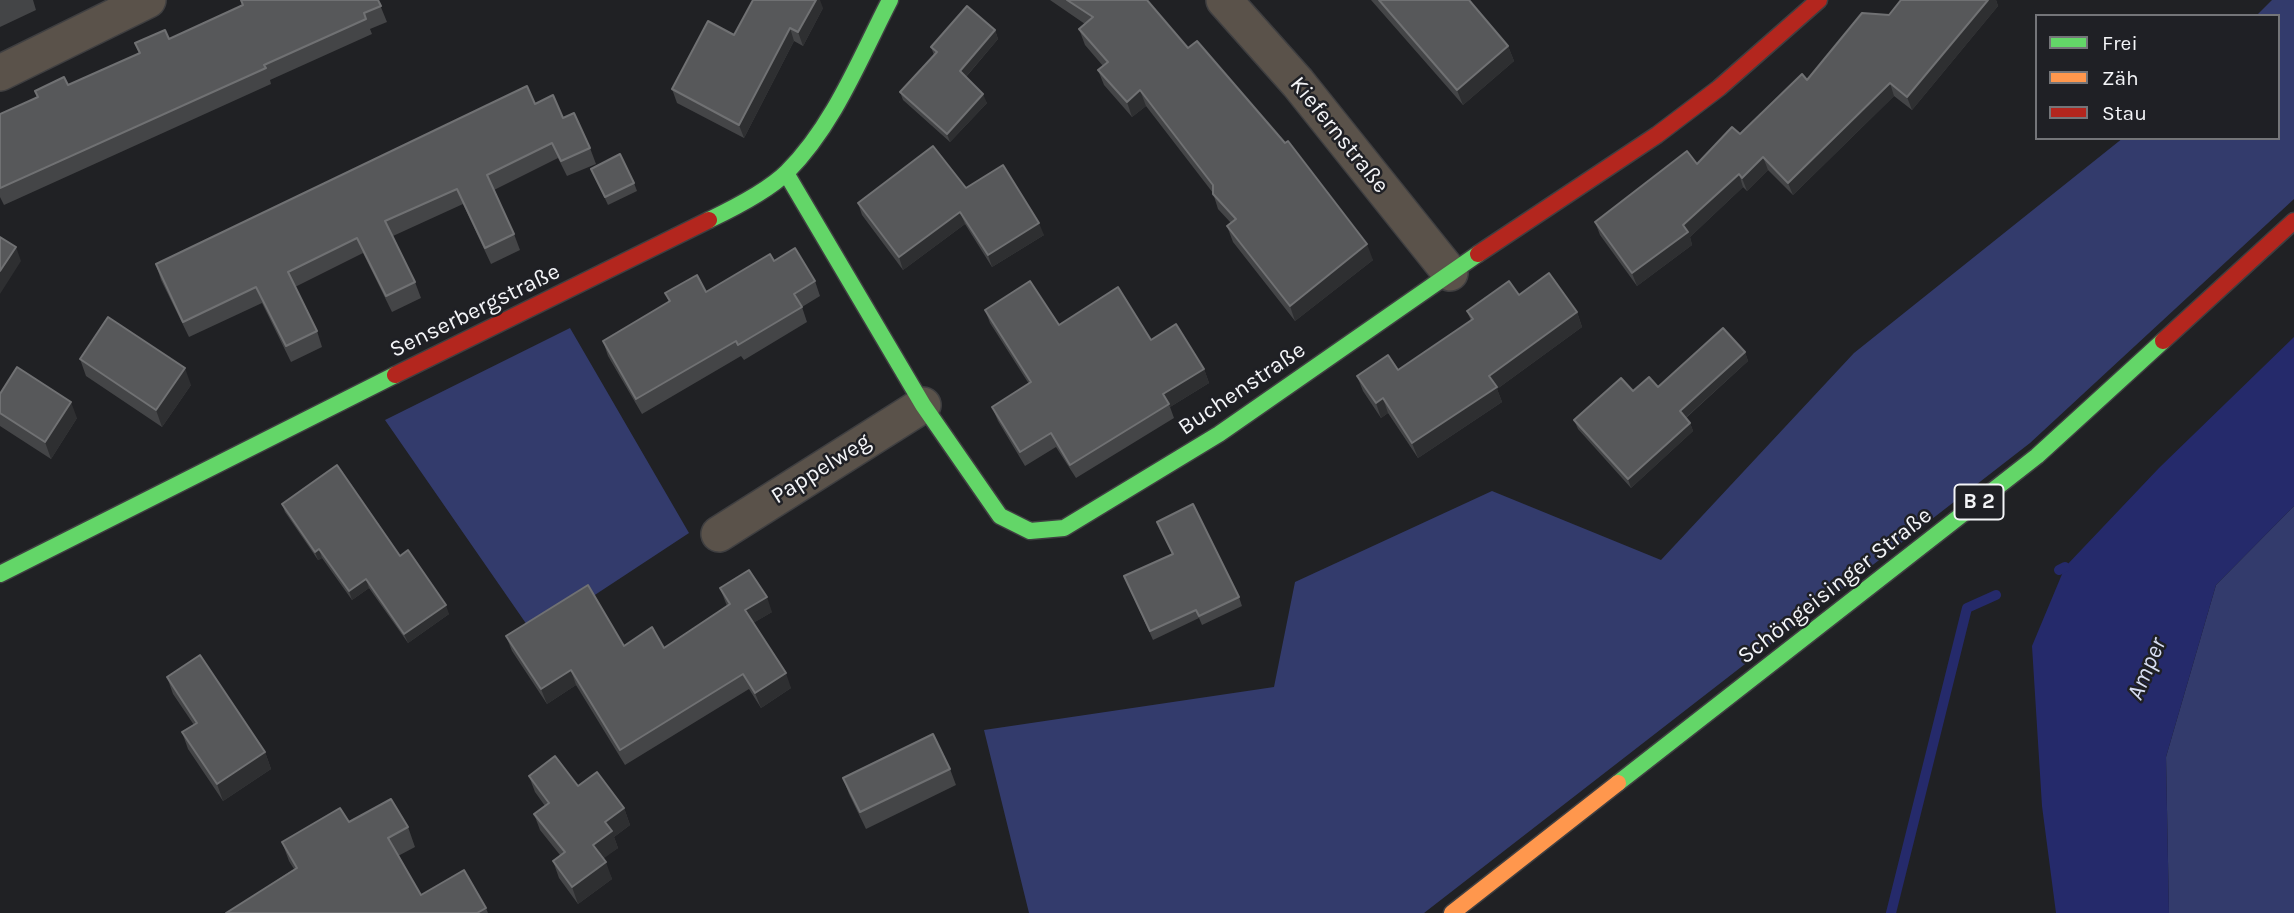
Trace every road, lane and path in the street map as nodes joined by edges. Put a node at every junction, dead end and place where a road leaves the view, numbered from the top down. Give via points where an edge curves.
1 (148, 0) edge
2 (890, 0) edge
3 (1224, 0) edge
4 (1819, 0) edge
5 (0, 73) edge
6 (786, 173) junction
7 (2294, 221) edge
8 (1450, 273) junction
9 (923, 405) junction
10 (719, 534) dead end
11 (0, 574) edge
12 (1452, 913) edge

1 - 5 street
2 - 6 street, Senserbergstraße via 834,108
3 - 8 street, Kiefernstraße via 1298,83
4 - 8 street, Buchenstraße via 1719,88 1657,135
6 - 9 street, Buchenstraße
6 - 11 street, Senserbergstraße via 736,207
7 - 12 street, Schöngeisinger Straße / B 2 via 2038,456
8 - 9 street, Buchenstraße via 1219,434 1064,528 1030,531 999,516
9 - 10 street, Pappelweg

